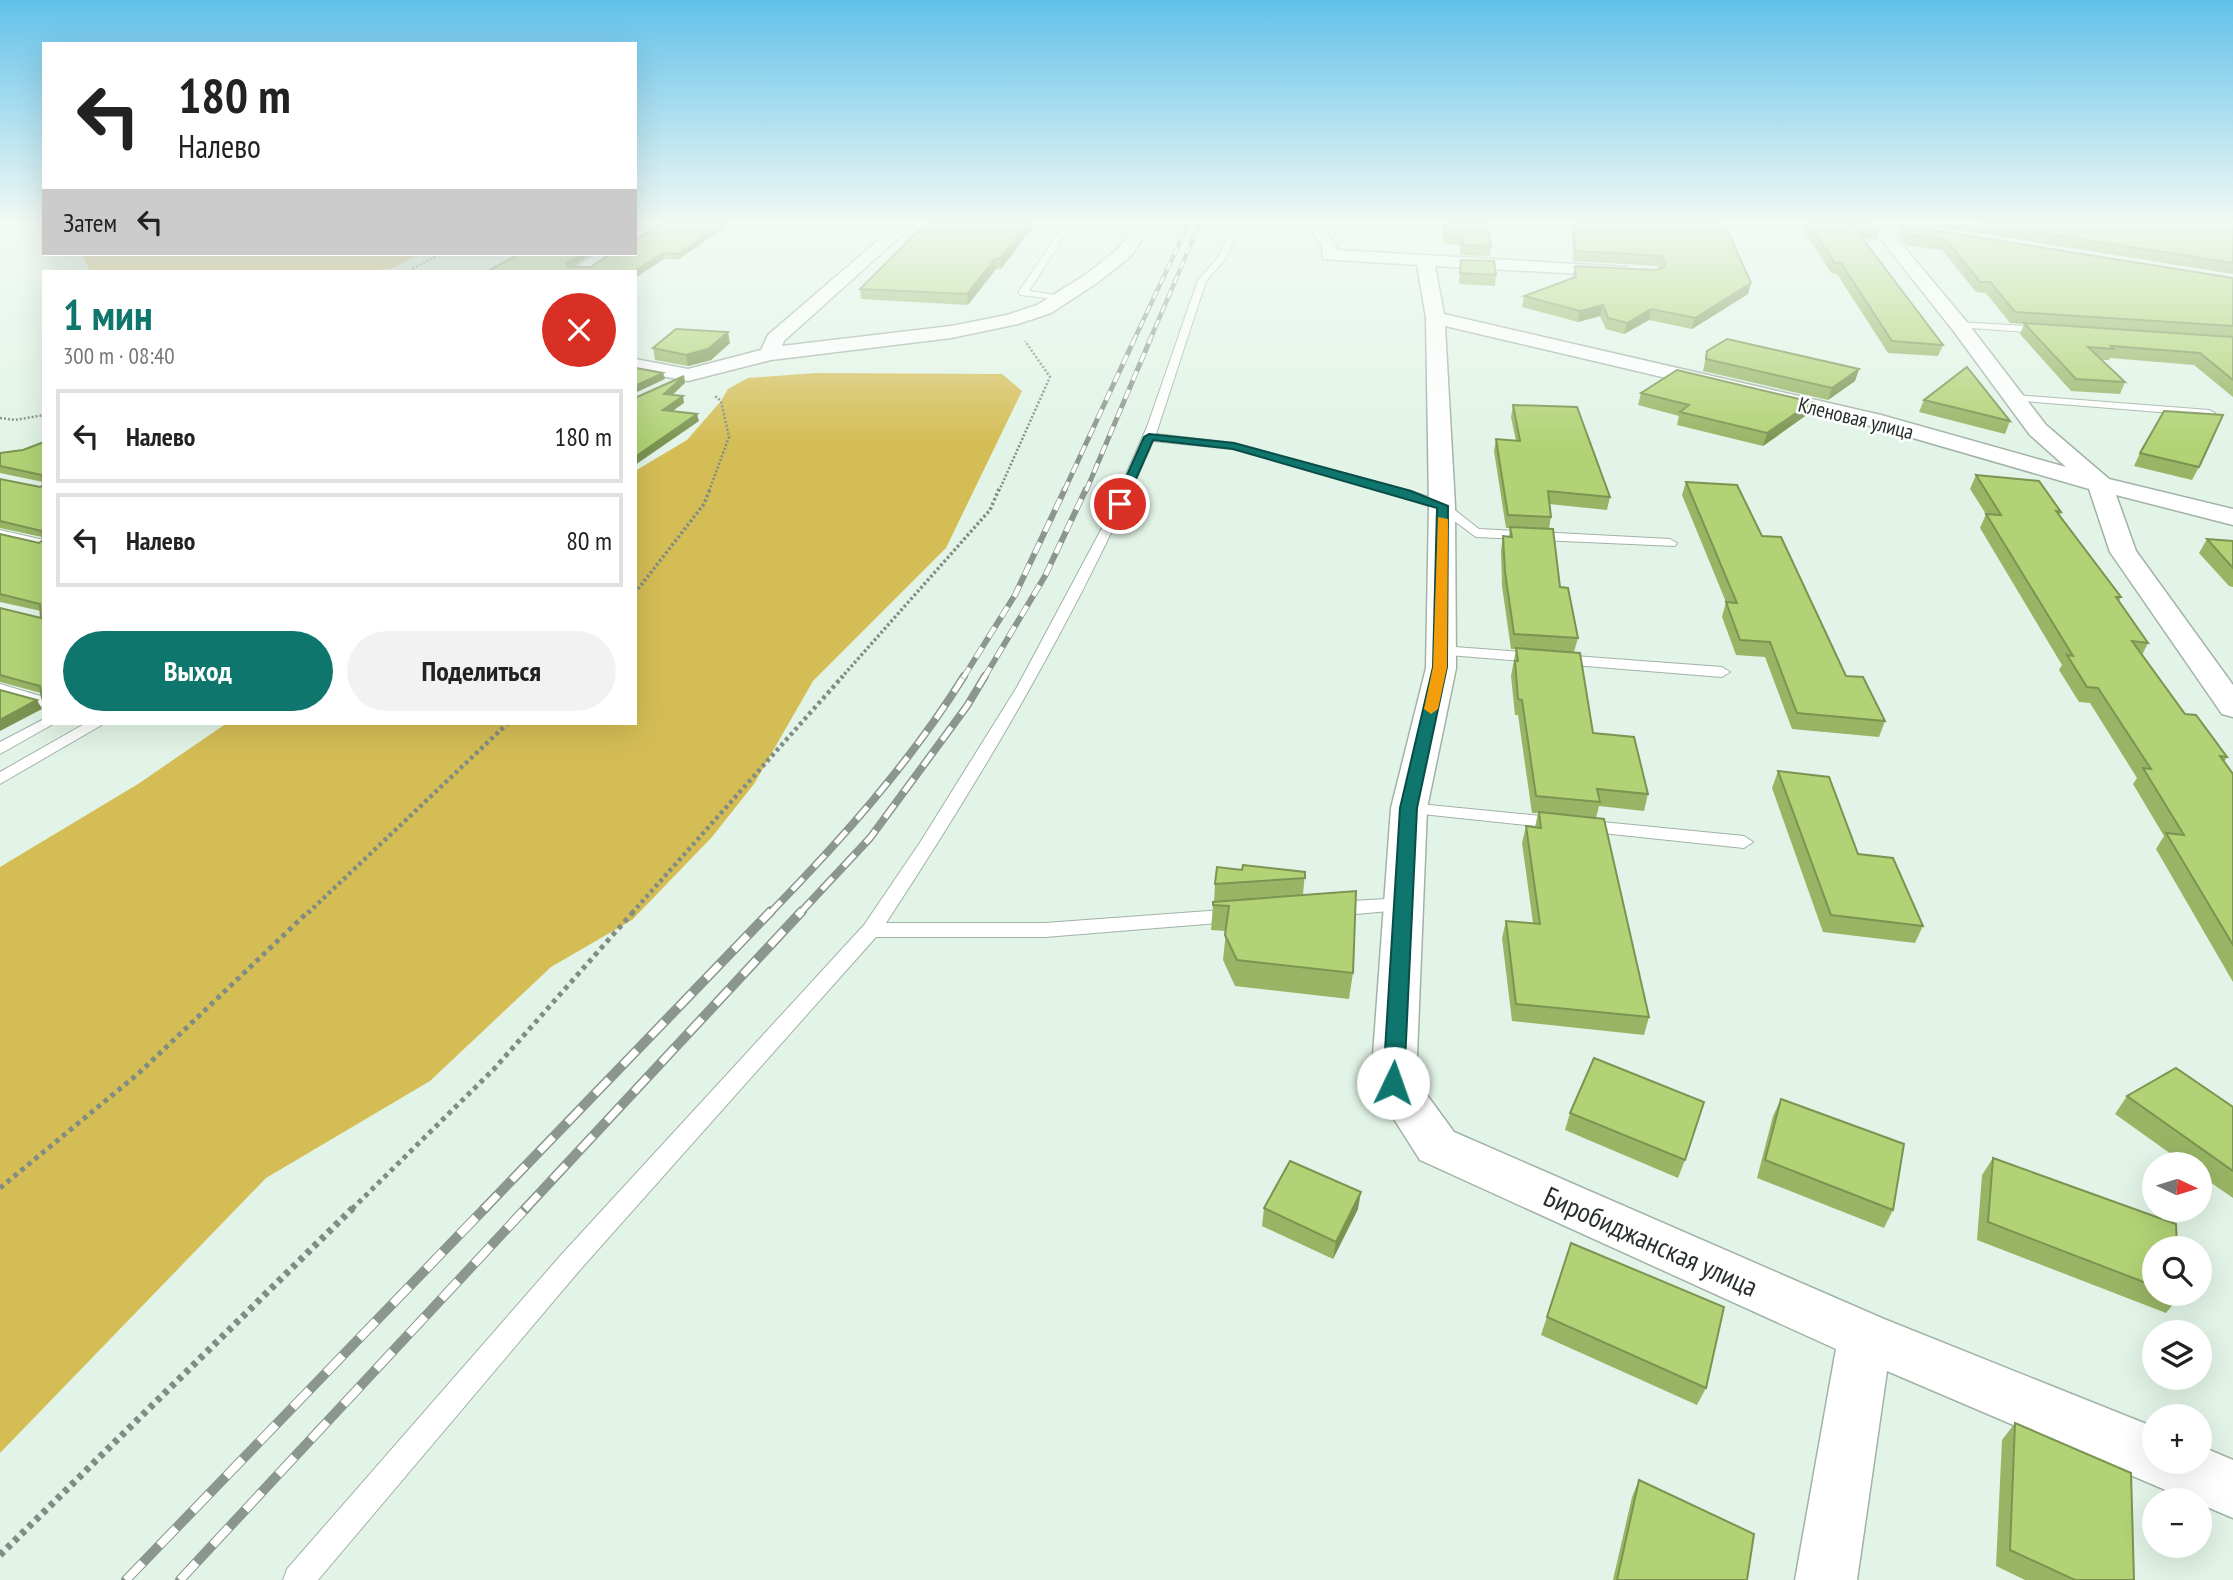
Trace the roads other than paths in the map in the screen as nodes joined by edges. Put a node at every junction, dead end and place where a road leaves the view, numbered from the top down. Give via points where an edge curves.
1 (823, 297) edge
2 (1064, 297) edge
3 (1196, 297) edge
4 (1431, 297) edge
5 (1936, 297) edge
6 (1435, 318) junction
7 (1959, 325) junction
8 (2055, 331) edge
9 (770, 354) junction
10 (637, 365) edge
11 (688, 375) junction
12 (667, 385) edge
13 (2015, 398) junction
14 (2208, 413) edge
15 (1149, 437) junction
16 (2100, 484) junction
17 (1442, 506) junction
18 (2233, 517) edge
19 (0, 534) edge
20 (1670, 543) dead end
21 (42, 544) edge
22 (1441, 651) junction
23 (1722, 672) dead end
24 (0, 689) edge
25 (42, 701) edge
26 (2233, 708) edge
27 (43, 725) edge
28 (94, 725) edge
29 (0, 749) edge
30 (0, 779) edge
31 (1409, 808) junction
32 (1744, 842) dead end
33 (1404, 904) junction
34 (1321, 910) edge
35 (1252, 915) edge
36 (870, 930) junction
37 (1865, 1336) junction
38 (2142, 1451) edge
39 (2197, 1474) edge
40 (2233, 1489) edge
41 (298, 1580) edge
42 (1826, 1580) edge

1 - 9 street via 775,339
2 - 9 street via 1011,320 951,332
3 - 15 lane
4 - 6 street
5 - 7 street
6 - 16 street, Кленовая улица via 1881,422
6 - 17 street
7 - 8 lane
7 - 13 street
9 - 11 street
10 - 11 street
11 - 12 lane
13 - 14 lane
13 - 16 street via 2038,430
15 - 17 lane via 1234,446
15 - 36 lane via 1110,526 1025,687
16 - 18 street, Кленовая улица
16 - 26 street via 2123,552
17 - 20 lane via 1476,533
17 - 22 street
19 - 21 lane
22 - 23 lane
22 - 31 street
24 - 25 lane
27 - 29 lane
28 - 30 lane
31 - 32 lane
31 - 33 street
33 - 34 lane
33 - 37 street, Биробиджанская улица via 1393,1083 1437,1146
35 - 36 lane via 1045,930
36 - 41 lane via 570,1263
37 - 38 street, Биробиджанская улица
37 - 42 street
39 - 40 street

